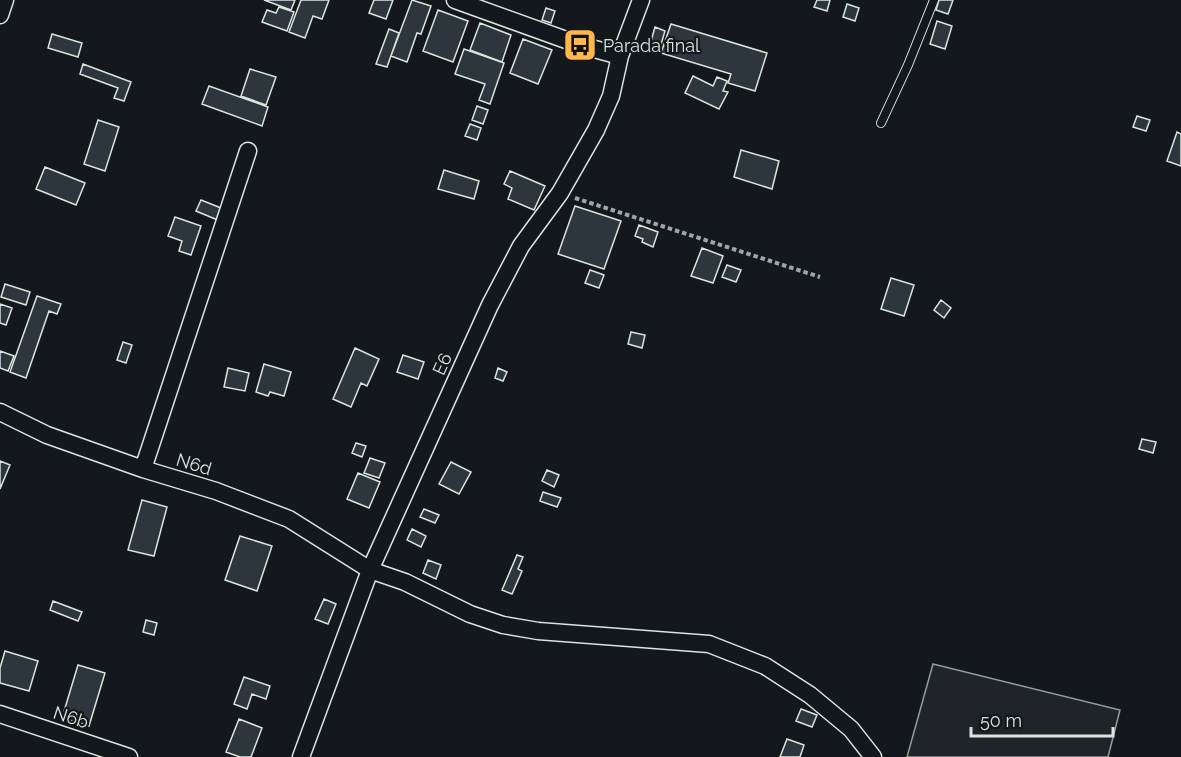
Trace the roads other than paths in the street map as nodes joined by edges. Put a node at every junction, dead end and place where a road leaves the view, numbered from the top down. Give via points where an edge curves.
1 (5, 0) edge
2 (455, 0) edge
3 (641, 0) edge
4 (934, 0) edge
5 (0, 15) edge
6 (620, 56) junction
7 (881, 123) dead end
8 (248, 151) dead end
9 (0, 412) edge
10 (143, 469) junction
11 (370, 570) junction
12 (0, 714) edge
13 (129, 757) edge
14 (301, 757) edge
15 (873, 757) edge

1 - 5 street
2 - 6 street
3 - 6 street, E6
4 - 7 lane
6 - 11 street, E6 via 611,96 596,130 560,193 521,246 490,305
8 - 10 street
9 - 10 street, N6d via 47,435
10 - 11 street, N6d via 289,519
11 - 14 street, E6
11 - 15 street, N6d via 503,625 709,644 734,652 765,666 810,695 851,729
12 - 13 street, N6b

